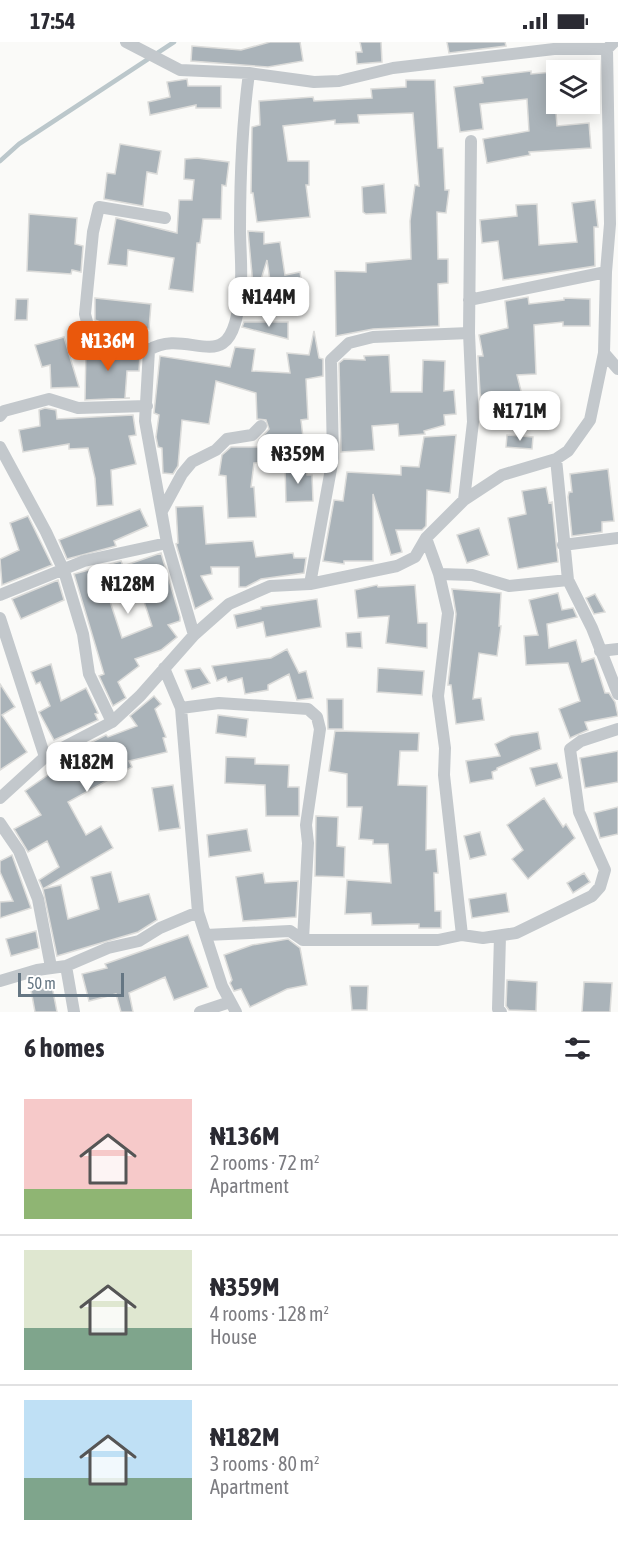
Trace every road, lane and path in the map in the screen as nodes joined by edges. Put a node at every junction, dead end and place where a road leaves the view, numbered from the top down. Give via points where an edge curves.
1 (126, 42) edge
2 (565, 42) edge
3 (610, 45) edge
4 (148, 48) edge
5 (554, 49) junction
6 (249, 74) junction
7 (471, 141) dead end
8 (165, 218) dead end
9 (614, 223) edge
10 (606, 272) junction
11 (469, 300) junction
12 (469, 333) junction
13 (149, 350) junction
14 (604, 353) junction
15 (618, 369) edge
16 (147, 406) junction
17 (0, 416) edge
18 (261, 426) dead end
19 (0, 447) edge
20 (556, 459) junction
21 (464, 500) junction
22 (162, 511) junction
23 (426, 538) junction
24 (618, 538) edge
25 (167, 543) junction
26 (563, 545) junction
27 (64, 571) junction
28 (439, 574) junction
29 (567, 580) junction
30 (310, 584) junction
31 (0, 595) edge
32 (0, 618) edge
33 (194, 635) junction
34 (618, 648) edge
35 (600, 651) junction
36 (164, 668) junction
37 (618, 694) edge
38 (181, 708) junction
39 (112, 722) junction
40 (618, 729) edge
41 (45, 757) junction
42 (0, 798) edge
43 (0, 823) edge
44 (198, 912) junction
45 (206, 935) junction
46 (462, 935) junction
47 (500, 936) junction
48 (303, 940) junction
49 (66, 966) junction
50 (51, 967) junction
51 (0, 981) edge
52 (233, 1007) edge
53 (74, 1012) edge
54 (200, 1012) edge
55 (501, 1012) edge

1 - 4 street
2 - 5 street
3 - 5 street
3 - 9 street
4 - 6 street via 180,70
5 - 6 street via 393,68 339,81
6 - 13 street via 240,189 240,296 229,338 221,345 209,347 177,341 160,343
7 - 11 street
8 - 13 street via 99,207 93,232 85,314 88,326
9 - 10 street
10 - 11 street
10 - 14 street
11 - 12 street
12 - 21 street via 473,422
12 - 30 street via 373,337 349,343 331,360 333,458
13 - 16 street
14 - 15 street
14 - 20 street via 590,420 568,451
16 - 17 street via 78,408 50,399 4,411
16 - 22 street via 145,421
18 - 22 street via 252,435 227,439 216,450 192,462
19 - 27 street
20 - 21 street via 502,475
20 - 26 street
21 - 23 street
22 - 25 street
23 - 28 street
23 - 30 street via 415,557 397,566
24 - 26 street
25 - 27 street via 93,559
25 - 33 street
26 - 29 street
27 - 31 street
27 - 39 street via 83,634 89,674
28 - 29 street via 472,575 509,586
28 - 46 street via 448,613 438,696
29 - 35 street
30 - 33 street via 270,585 229,604
32 - 41 street
33 - 36 street
34 - 35 street
35 - 37 street
36 - 38 street
36 - 39 street
38 - 44 street
38 - 48 street via 219,703 276,706 308,709 317,717 320,729 306,825
39 - 41 street
40 - 47 street via 581,741 570,749 579,812 605,870 600,887 592,896 516,933
41 - 42 street
43 - 50 street via 19,851 38,898
44 - 45 street
44 - 49 street via 139,941 108,948
45 - 48 street via 290,931
45 - 52 street
46 - 47 street
46 - 48 street via 438,940
47 - 55 street
49 - 50 street
49 - 53 street
50 - 51 street
52 - 54 street

